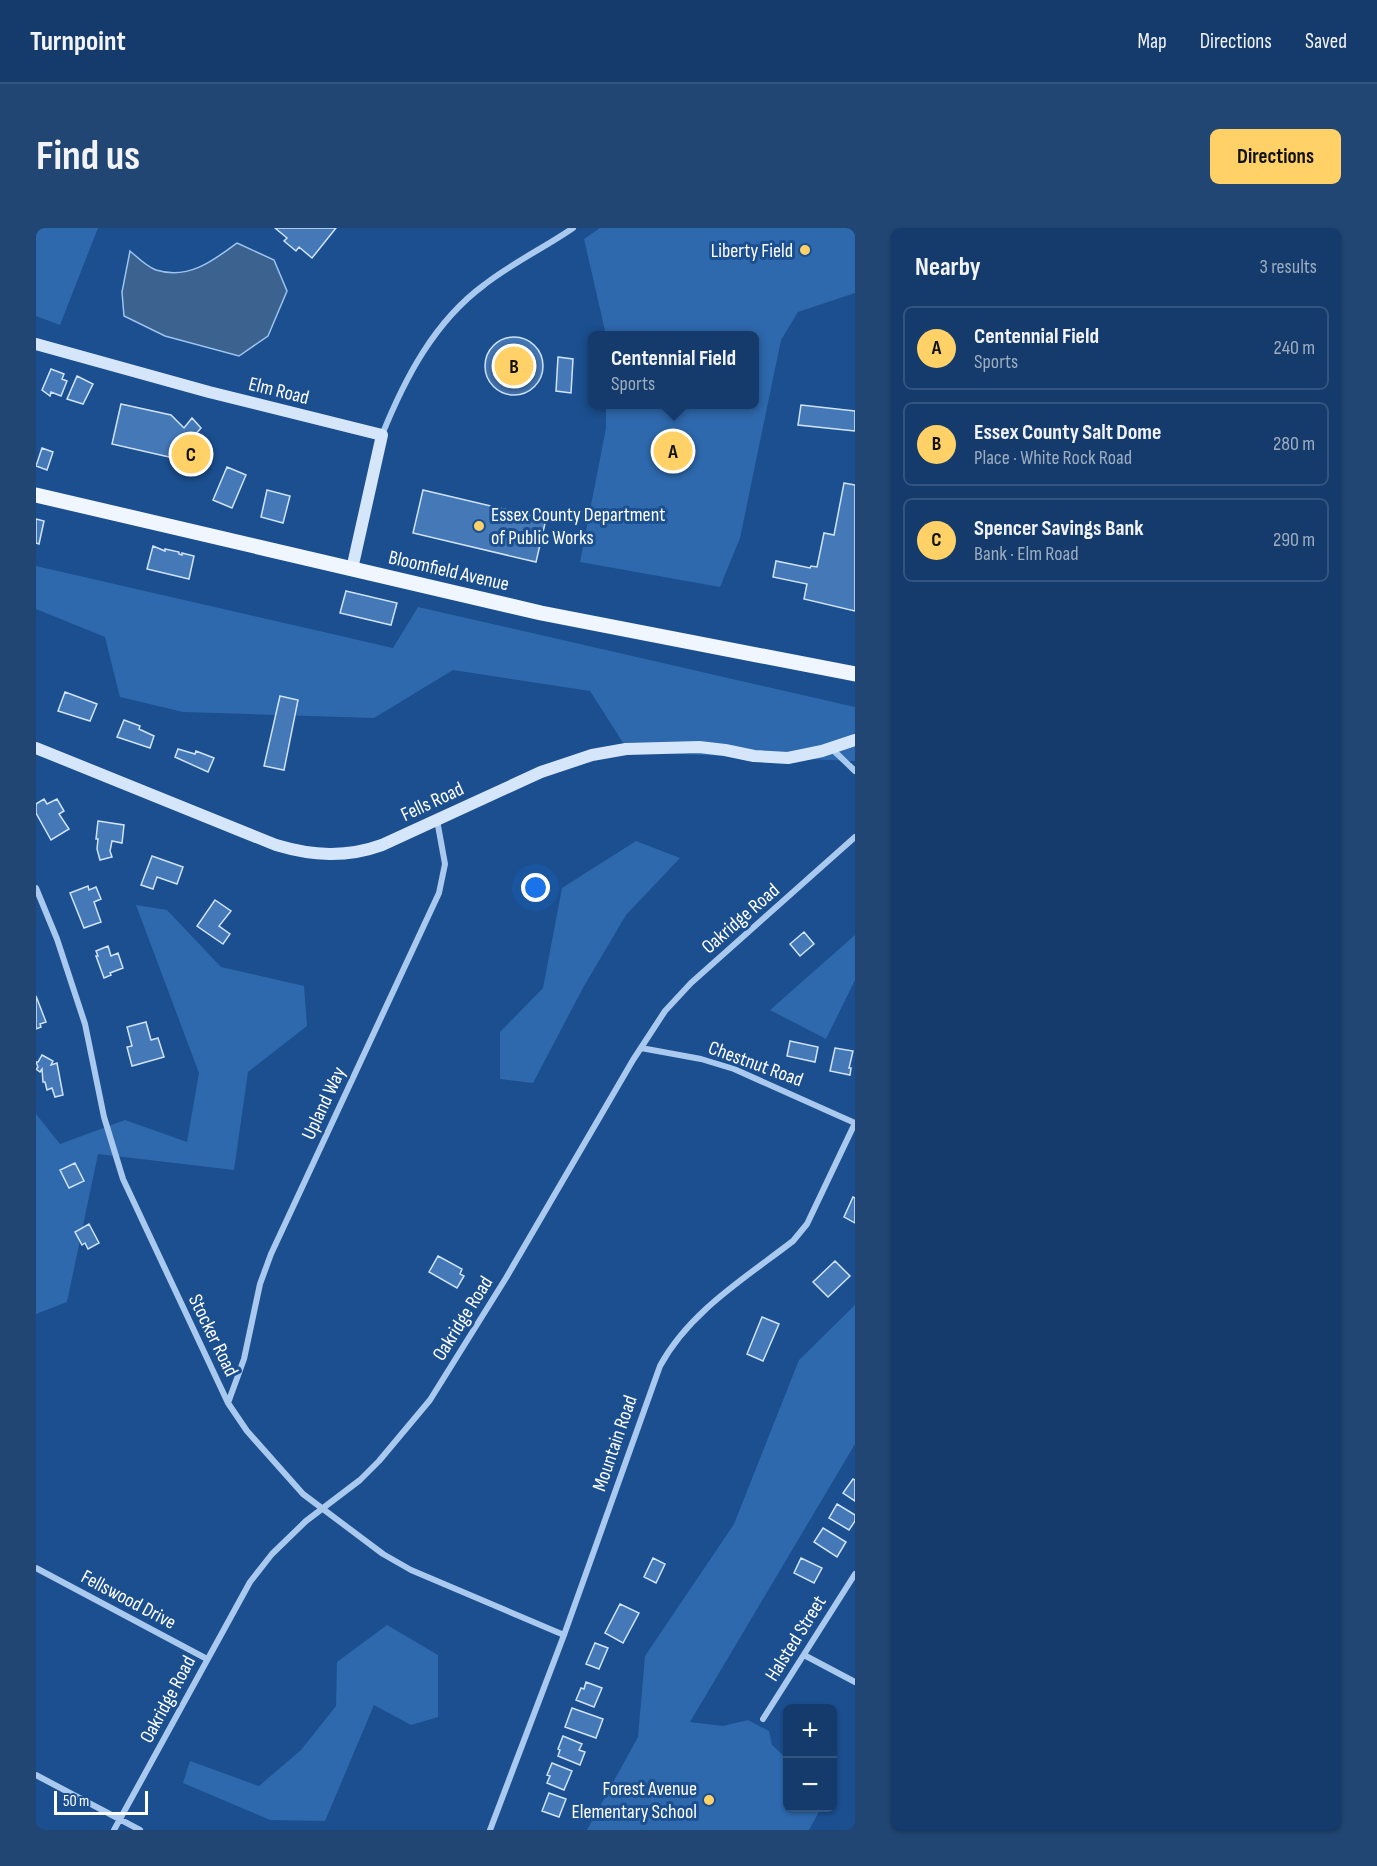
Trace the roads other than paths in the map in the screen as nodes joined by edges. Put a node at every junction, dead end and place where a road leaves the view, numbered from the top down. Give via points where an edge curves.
1 (569, 229) edge
2 (36, 344) edge
3 (382, 435) junction
4 (36, 495) edge
5 (352, 569) junction
6 (855, 674) edge
7 (855, 740) edge
8 (36, 748) edge
9 (832, 749) junction
10 (855, 771) edge
11 (437, 820) junction
12 (855, 837) edge
13 (36, 888) edge
14 (641, 1048) junction
15 (855, 1123) edge
16 (228, 1403) junction
17 (322, 1509) junction
18 (36, 1569) edge
19 (855, 1574) edge
20 (564, 1635) junction
21 (804, 1654) junction
22 (207, 1659) junction
23 (855, 1682) edge
24 (764, 1719) dead end
25 (36, 1775) edge
26 (121, 1820) junction
27 (114, 1830) edge
28 (140, 1830) edge
29 (490, 1830) edge

1 - 3 street via 483,285 444,322 412,370
2 - 3 street, Elm Road
3 - 5 street
4 - 5 main road, Bloomfield Avenue
5 - 6 main road, Bloomfield Avenue via 541,613
7 - 9 street, Fells Road
8 - 11 street, Fells Road via 301,852 329,855 363,851
9 - 10 street
9 - 11 street, Fells Road via 788,758 699,747 609,752 558,766
11 - 16 street, Upland Way via 445,857 439,893 273,1248 260,1284 244,1359
12 - 14 street, Oakridge Road via 691,982 665,1011
13 - 16 street, Stocker Road via 85,1024 104,1117 123,1179
14 - 15 street, Chestnut Road via 734,1069
14 - 17 street, Oakridge Road via 430,1400 379,1461
15 - 20 street, Mountain Road via 802,1232 694,1318 666,1353
16 - 17 street, Stocker Road via 274,1462
17 - 20 street, Stocker Road via 411,1570
17 - 22 street, Oakridge Road via 262,1566
18 - 22 street, Fellswood Drive
19 - 21 street, Halsted Street
20 - 29 street, Mountain Road
21 - 23 street
21 - 24 street, Halsted Street
22 - 26 street, Oakridge Road
25 - 26 street
26 - 27 street, Oakridge Road
26 - 28 street

